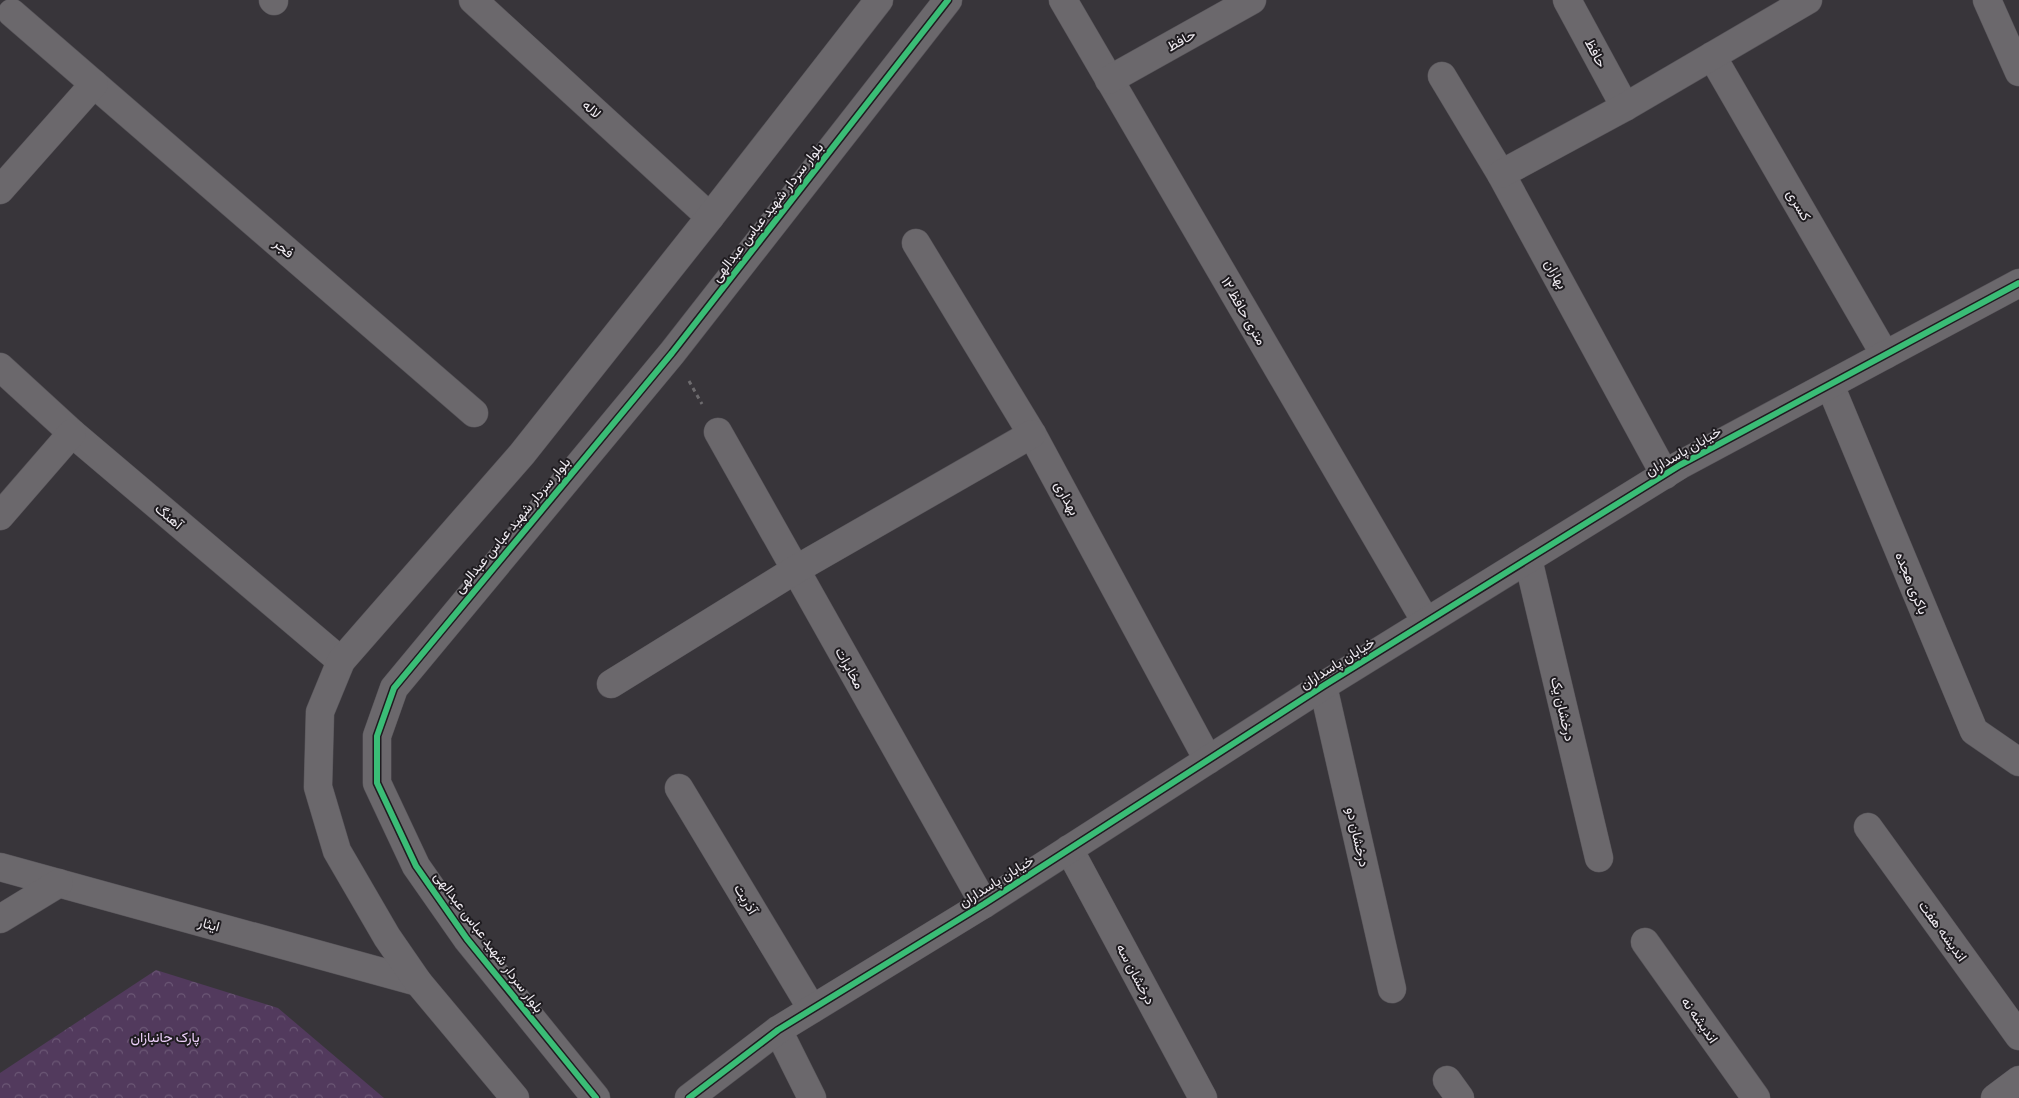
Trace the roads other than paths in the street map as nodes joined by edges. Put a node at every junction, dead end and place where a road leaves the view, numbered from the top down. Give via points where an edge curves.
1 (473, 0) edge
2 (879, 0) edge
3 (948, 0) edge
4 (1063, 0) edge
5 (1568, 0) edge
6 (1808, 0) edge
7 (1987, 0) edge
8 (1239, 3) edge
9 (12, 14) edge
10 (1712, 56) junction
11 (2019, 72) edge
12 (1442, 76) dead end
13 (1109, 80) junction
14 (94, 84) junction
15 (1625, 107) junction
16 (1501, 174) junction
17 (0, 190) edge
18 (710, 218) junction
19 (916, 243) dead end
20 (2019, 283) edge
21 (1885, 355) junction
22 (0, 368) edge
23 (1830, 385) junction
24 (474, 413) dead end
25 (718, 432) road end
26 (72, 433) junction
27 (1032, 434) junction
28 (1665, 475) junction
29 (0, 516) edge
30 (1528, 560) junction
31 (795, 570) junction
32 (1426, 622) junction
33 (341, 661) junction
34 (611, 684) dead end
35 (1323, 686) junction
36 (1208, 760) junction
37 (2019, 762) edge
38 (679, 788) dead end
39 (1868, 827) dead end
40 (1069, 849) junction
41 (1599, 858) dead end
42 (0, 867) edge
43 (59, 883) junction
44 (984, 904) junction
45 (0, 919) edge
46 (1645, 942) dead end
47 (418, 982) junction
48 (1392, 989) dead end
49 (812, 1009) junction
50 (778, 1030) junction
51 (2019, 1036) edge
52 (2019, 1080) edge
53 (515, 1098) edge
54 (596, 1098) edge
55 (689, 1098) edge
56 (812, 1098) edge
57 (1203, 1098) edge
58 (1756, 1098) edge
59 (1995, 1098) edge

1 - 18 street, لاله
2 - 18 street
3 - 54 street, بلوار سردار شهید عباس عبدالهی via 672,353 394,688 377,736 377,784 416,866 467,938
4 - 13 street, ۱۲ متری حافظ
5 - 15 street, حافظ
6 - 10 street
7 - 11 street
8 - 13 street, حافظ
9 - 14 street, فجر
10 - 15 street
10 - 21 street, کسری
12 - 16 street, بهاران
13 - 32 street, ۱۲ متری حافظ
14 - 17 street
14 - 24 street, فجر
15 - 16 street
16 - 28 street, بهاران
18 - 33 street via 522,454
19 - 27 street, بهداری
20 - 21 street, خیابان پاسداران
21 - 23 street, خیابان پاسداران
22 - 26 street, آهنگ
23 - 28 street, خیابان پاسداران
23 - 37 street, باکری هجده via 1974,731
25 - 31 street, مخابرات
26 - 29 street
26 - 33 street, آهنگ
27 - 31 street
27 - 36 street, بهداری
28 - 30 street, خیابان پاسداران
30 - 32 street, خیابان پاسداران
30 - 41 street, درخشان یک
31 - 34 street
31 - 44 street, مخابرات
32 - 35 street, خیابان پاسداران
33 - 47 street via 320,712 318,787 337,851 387,937
35 - 36 street, خیابان پاسداران
35 - 48 street, درخشان دو
36 - 40 street, خیابان پاسداران
38 - 49 street, آذریت
39 - 51 street, اندیشه هفت
40 - 44 street, خیابان پاسداران
40 - 57 street, درخشان سه
42 - 43 street, ایثار
43 - 45 street
43 - 47 street, ایثار
44 - 49 street, خیابان پاسداران
46 - 58 street, اندیشه نه
47 - 53 street
49 - 50 street, خیابان پاسداران
50 - 55 street, خیابان پاسداران
50 - 56 street
52 - 59 street

